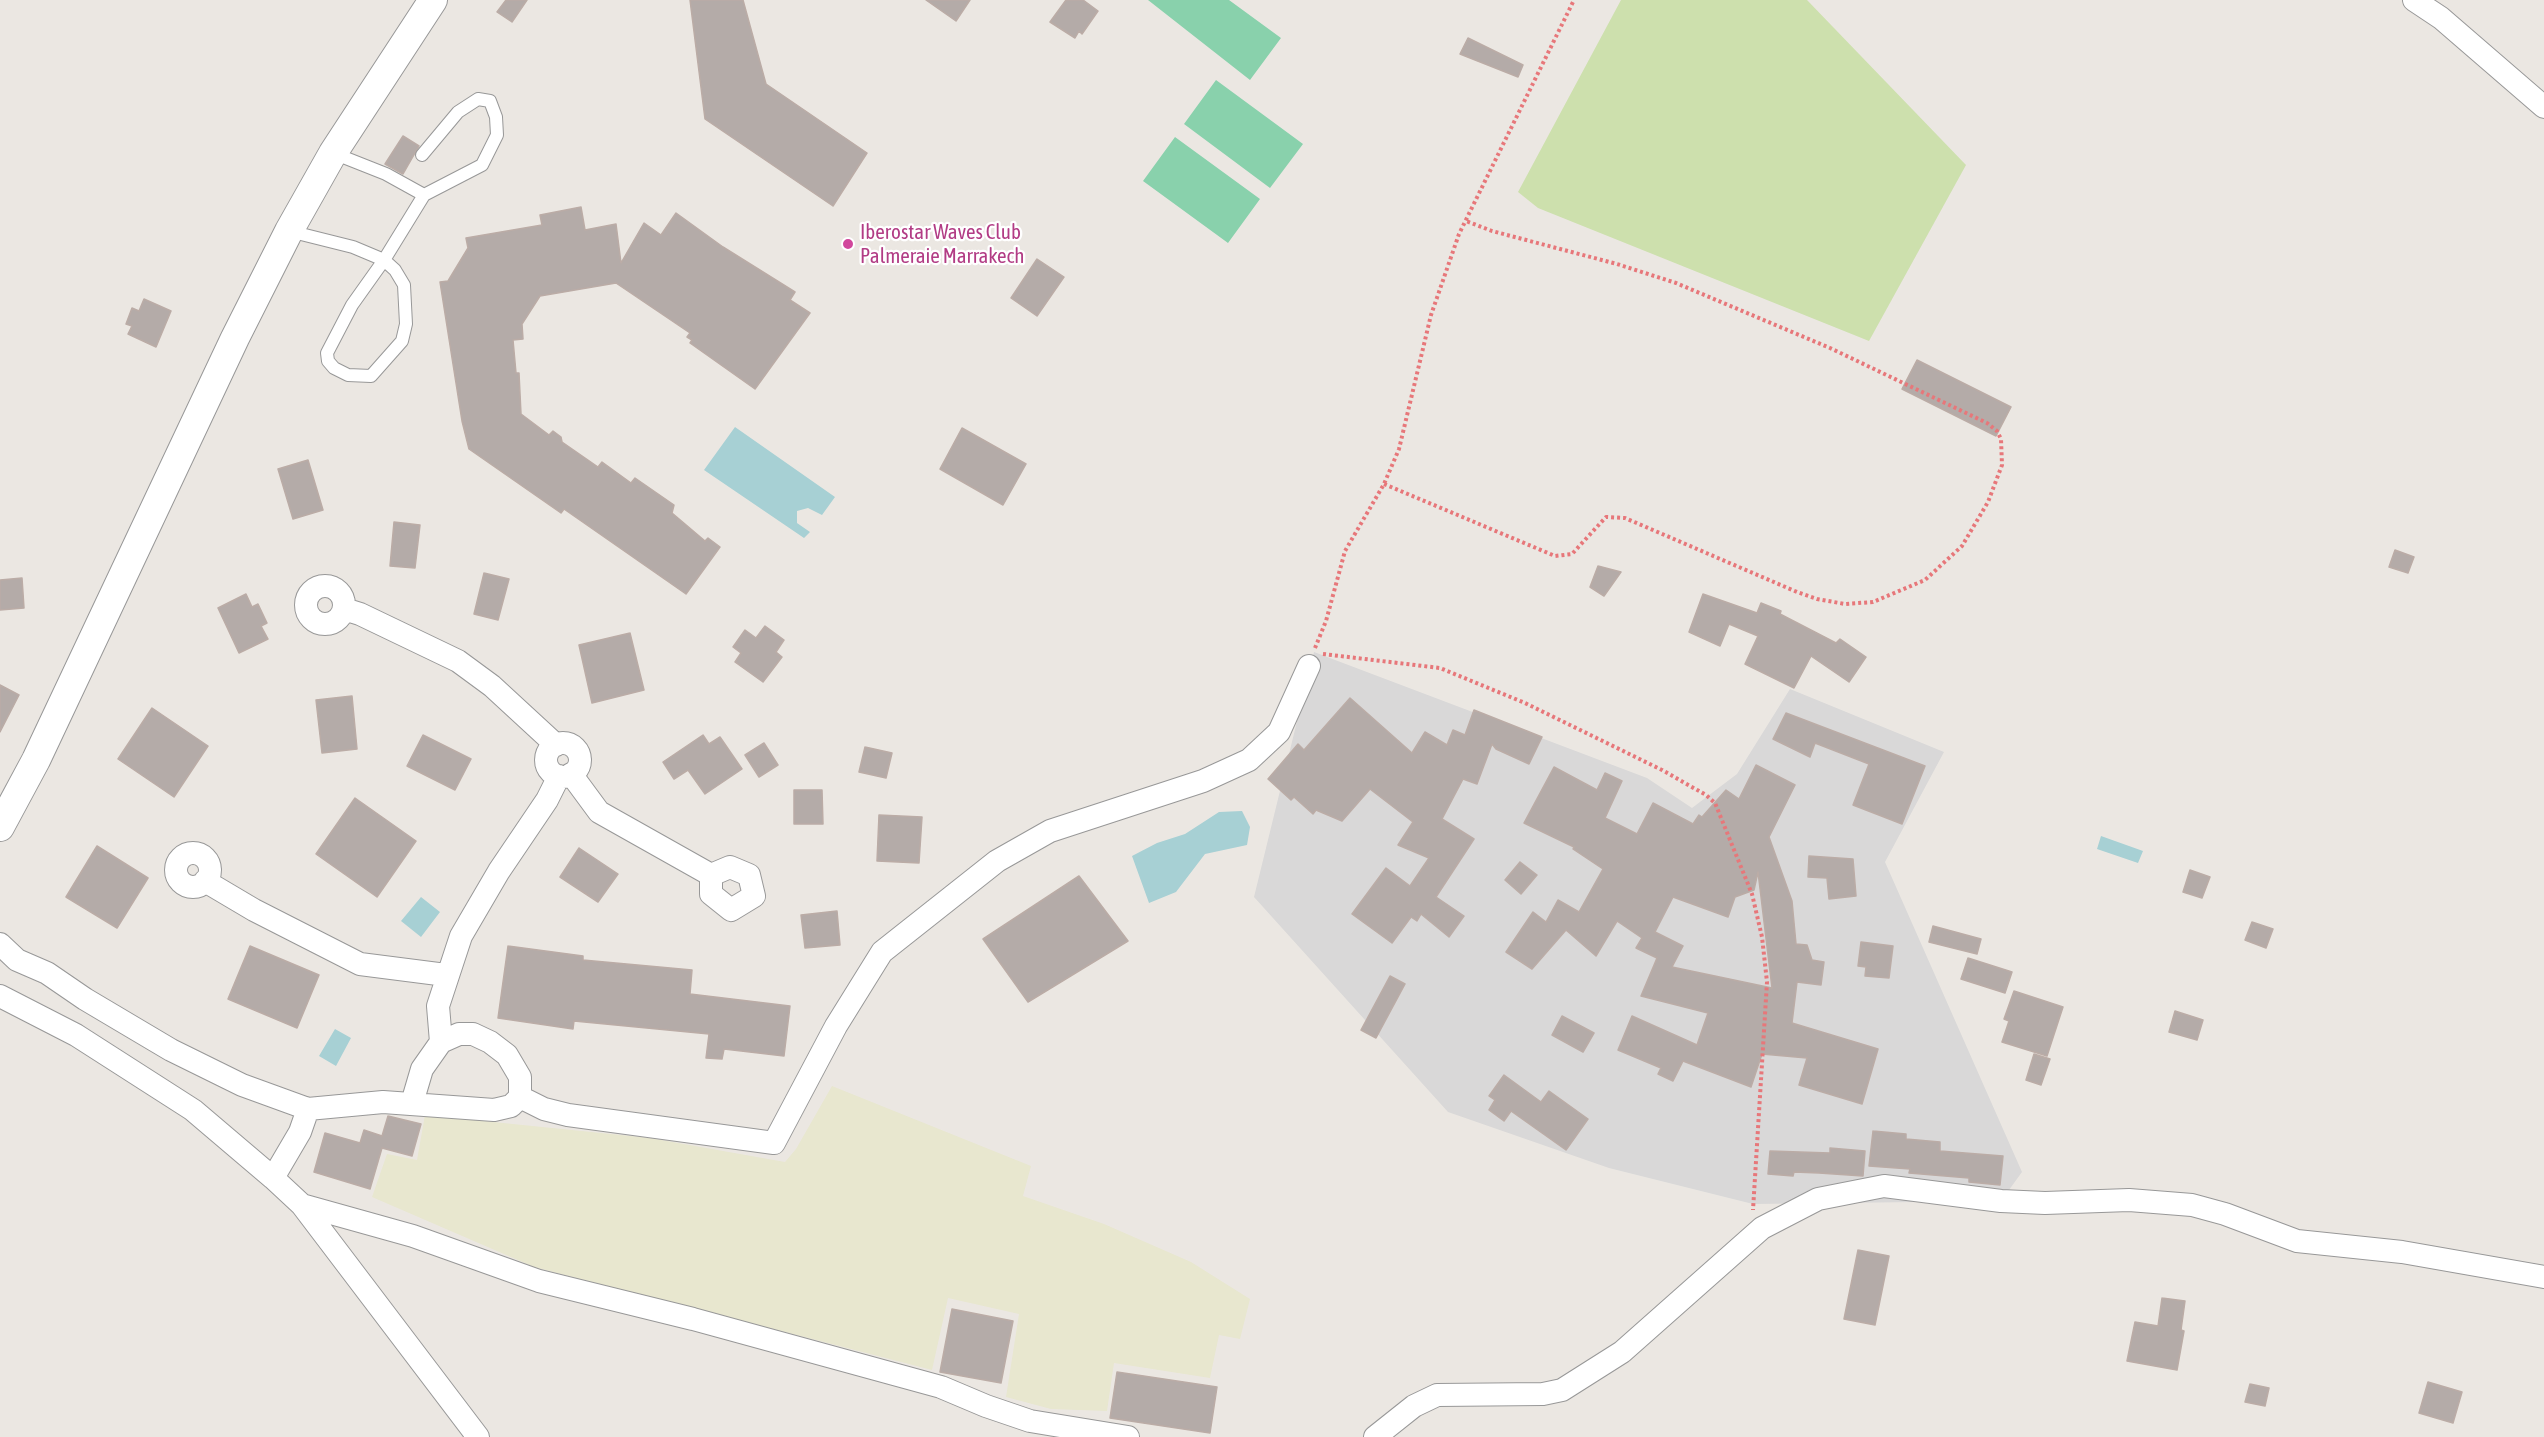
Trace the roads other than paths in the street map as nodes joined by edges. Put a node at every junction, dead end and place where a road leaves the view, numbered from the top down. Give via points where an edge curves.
1 (433, 0) edge
2 (2414, 0) edge
3 (2544, 107) edge
4 (333, 153) junction
5 (422, 155) dead end
6 (424, 195) junction
7 (289, 231) junction
8 (384, 260) junction
9 (344, 609) dead end
10 (1309, 666) dead end
11 (565, 775) junction
12 (0, 827) edge
13 (711, 875) dead end
14 (205, 881) dead end
15 (0, 944) edge
16 (446, 975) junction
17 (0, 996) edge
18 (441, 1042) junction
19 (520, 1097) junction
20 (412, 1103) junction
21 (308, 1109) junction
22 (273, 1178) junction
23 (302, 1205) junction
24 (2544, 1277) edge
25 (478, 1437) edge
26 (1128, 1437) edge
27 (1376, 1437) edge

1 - 4 street
2 - 3 street via 2441,18
4 - 6 lane via 386,174
4 - 7 street
5 - 6 lane via 458,112 478,99 490,101 497,135 482,165
6 - 8 lane
7 - 8 lane
7 - 12 street via 234,338 36,760
8 - 8 lane via 352,305 327,353 334,368 348,375 371,376 402,341 406,324 404,285
9 - 11 street via 458,661 492,686 556,745 568,744 578,752 579,764
10 - 19 street via 1279,732 1249,760 1203,781 1050,831 997,861 882,952 836,1026 774,1143 568,1115
11 - 13 street via 599,812
11 - 16 street via 499,871 461,936
14 - 16 street via 360,964
15 - 21 street via 17,960 47,973 171,1050 242,1085
16 - 18 street via 438,1006
17 - 22 street via 76,1035 193,1110
18 - 19 street via 459,1034 473,1034 490,1042 507,1055 520,1077
18 - 20 street via 422,1069
19 - 20 street via 511,1106 494,1110
20 - 21 street
21 - 22 street via 300,1132
22 - 23 street
23 - 25 street
23 - 26 street via 413,1236 539,1281 941,1387 1030,1421
24 - 27 street via 2402,1252 2297,1241 2192,1205 2128,1200 2001,1201 1884,1186 1818,1199 1761,1228 1622,1352 1562,1390 1543,1394 1437,1395 1414,1406

